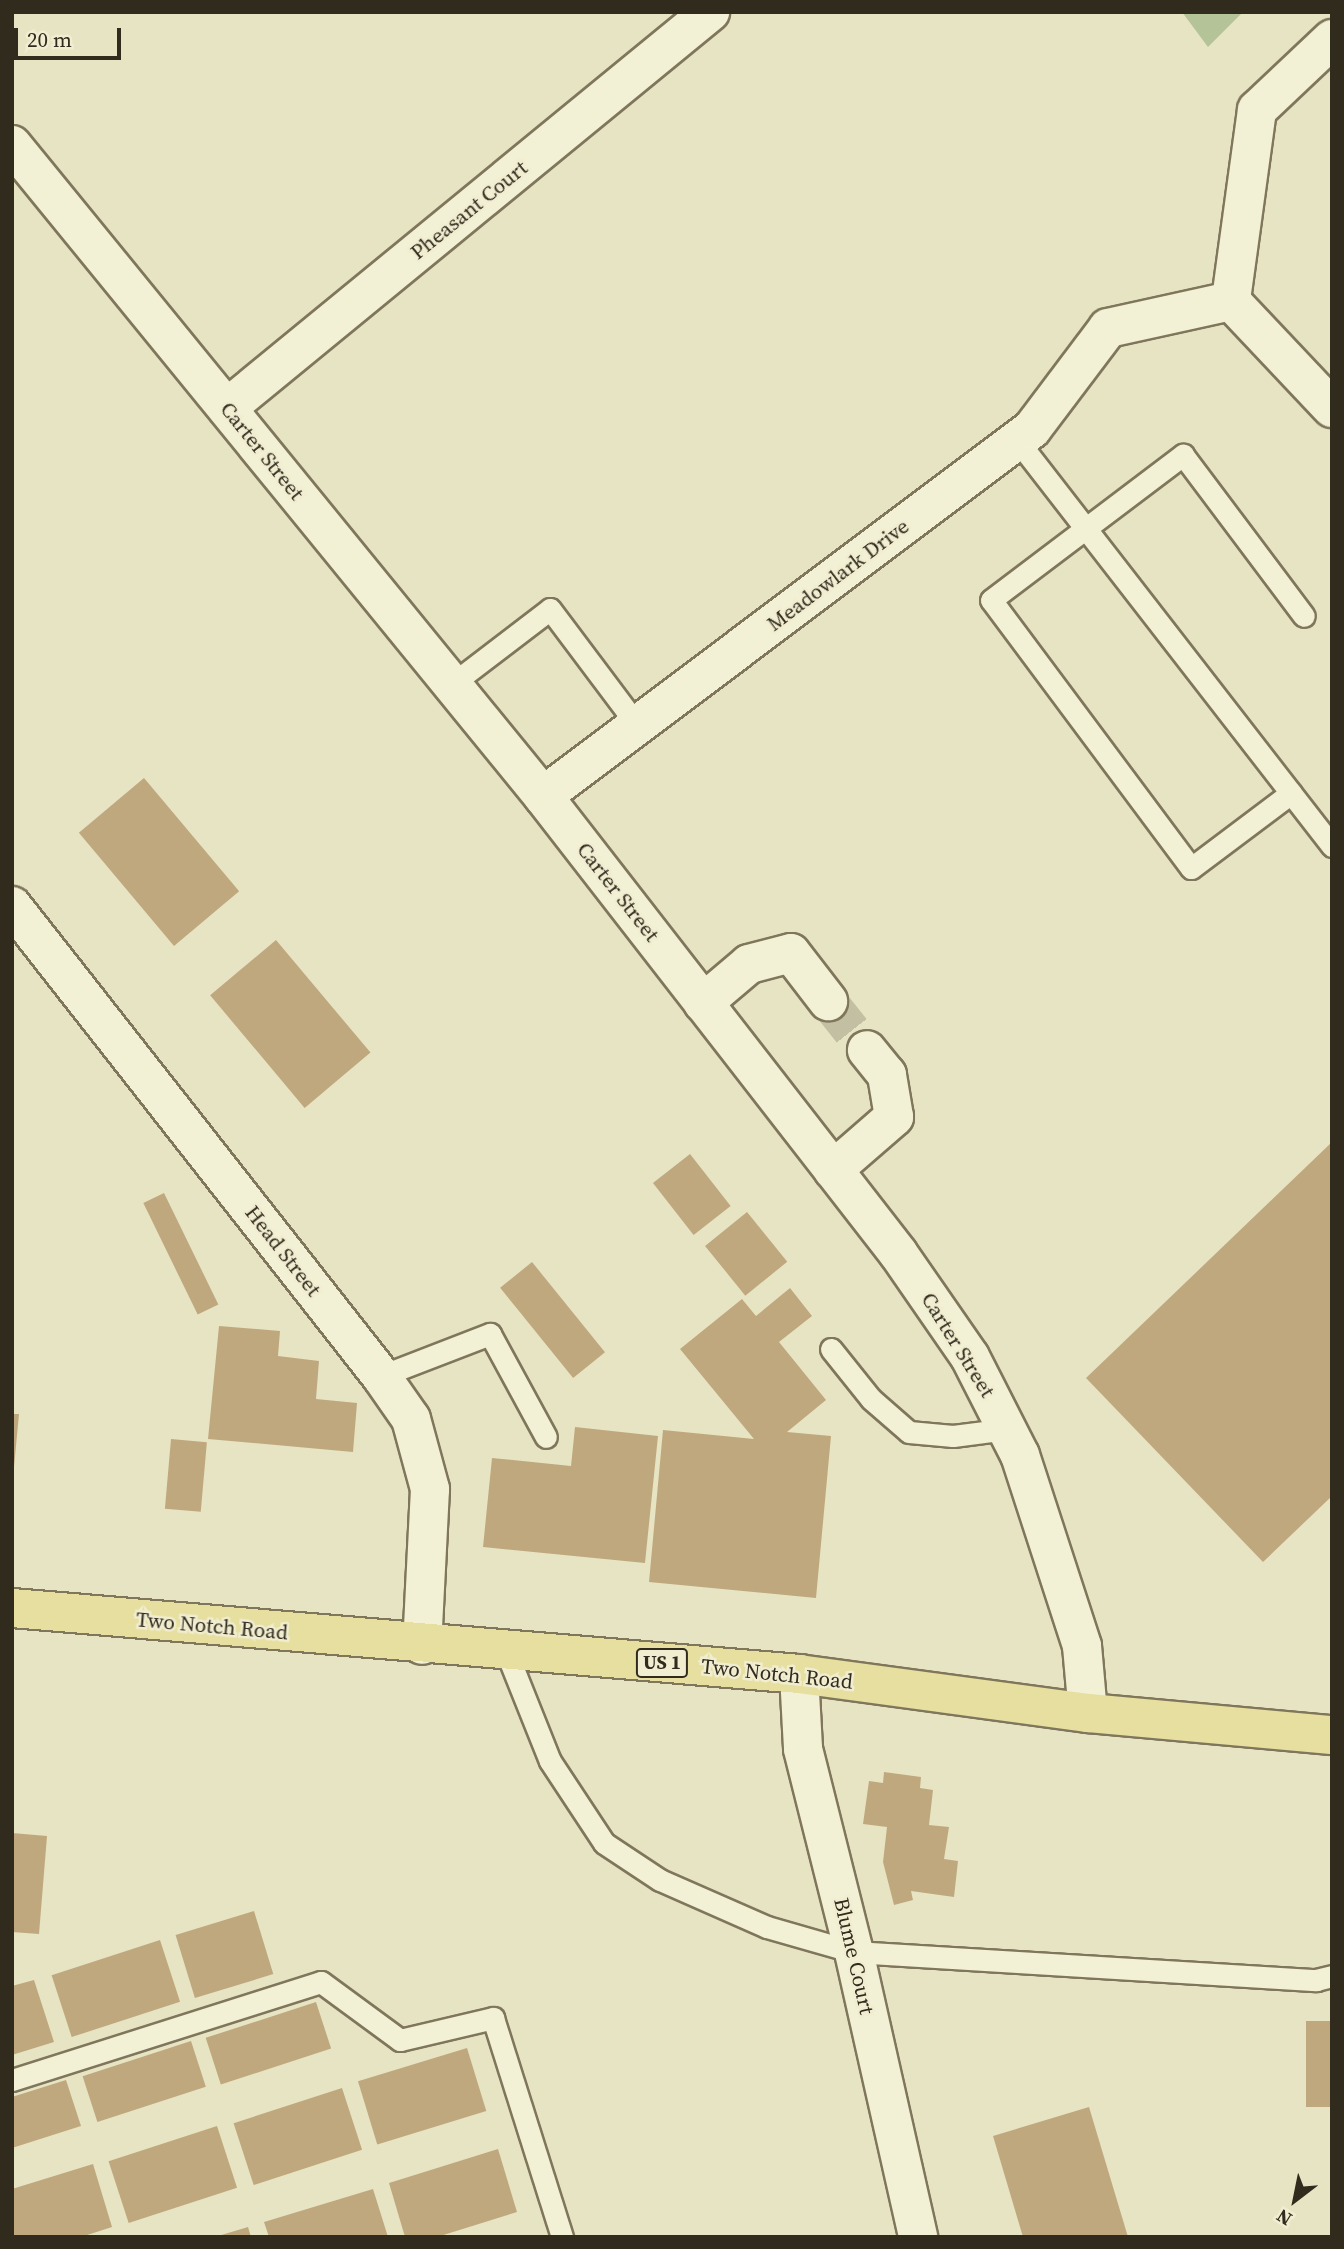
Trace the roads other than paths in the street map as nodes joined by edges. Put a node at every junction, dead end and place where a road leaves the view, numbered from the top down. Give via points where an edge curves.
1 (710, 12) edge
2 (1332, 39) edge
3 (12, 145) edge
4 (1231, 301) junction
5 (1331, 407) edge
6 (227, 408) junction
7 (1017, 440) junction
8 (1086, 530) junction
9 (1304, 616) dead end
10 (452, 684) junction
11 (638, 726) junction
12 (1291, 793) junction
13 (543, 796) junction
14 (1332, 846) edge
15 (12, 906) edge
16 (828, 1001) tunnel mouth
17 (703, 1003) junction
18 (867, 1050) tunnel mouth
19 (834, 1170) junction
20 (831, 1349) dead end
21 (381, 1376) junction
22 (1007, 1429) junction
23 (545, 1437) dead end
24 (12, 1608) edge
25 (422, 1645) junction
26 (506, 1651) junction
27 (799, 1674) junction
28 (1088, 1713) junction
29 (1332, 1735) edge
30 (854, 1952) junction
31 (1332, 1976) edge
32 (12, 2080) edge
33 (562, 2237) edge
34 (918, 2237) edge

1 - 6 street, Pheasant Court
2 - 4 street via 1257,110
3 - 6 street, Carter Street
4 - 5 street
4 - 7 street, Meadowlark Drive via 1108,328 1032,429
6 - 10 street, Carter Street
7 - 8 lane
7 - 11 street, Meadowlark Drive
8 - 9 lane via 1183,455
8 - 12 lane
8 - 12 lane via 991,600 1191,868
10 - 11 lane via 550,609
10 - 13 street, Carter Street
11 - 13 street, Meadowlark Drive
12 - 14 lane
13 - 17 street, Carter Street
15 - 21 street, Head Street
16 - 17 street via 791,953 749,964
17 - 19 street, Carter Street
18 - 19 street via 887,1075 894,1117
19 - 22 street, Carter Street via 970,1357
20 - 22 lane via 871,1399 909,1432 953,1436
21 - 23 lane via 490,1334
21 - 25 street, Head Street via 411,1419 430,1489
22 - 28 street, Carter Street via 1020,1454 1082,1646
24 - 25 main road, Two Notch Road / US 1
25 - 26 main road, Two Notch Road / US 1
26 - 27 main road, Two Notch Road / US 1
26 - 30 lane via 550,1761 604,1843 660,1880 767,1927
27 - 28 main road, Two Notch Road / US 1
27 - 30 street, Blume Court via 803,1749
28 - 29 main road, Two Notch Road / US 1
30 - 31 lane via 1316,1980
30 - 34 street, Blume Court
32 - 33 lane via 321,1982 400,2040 493,2018

